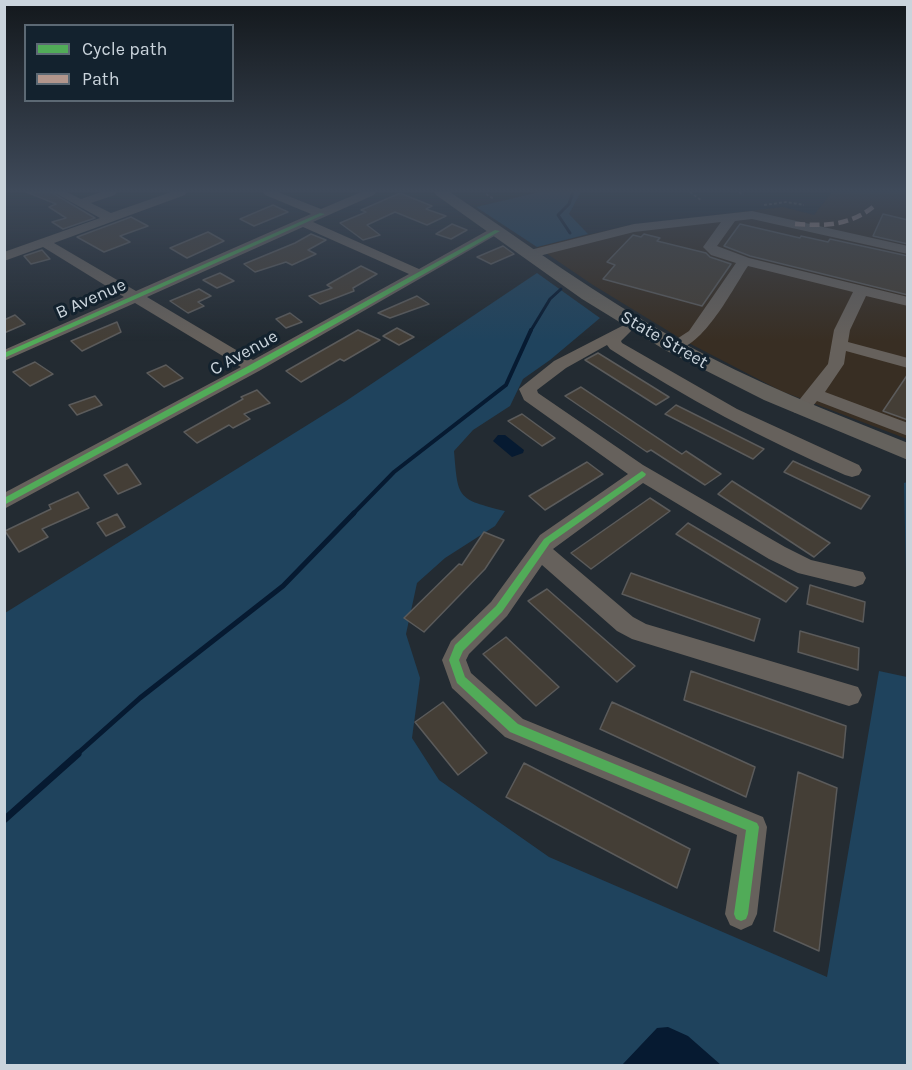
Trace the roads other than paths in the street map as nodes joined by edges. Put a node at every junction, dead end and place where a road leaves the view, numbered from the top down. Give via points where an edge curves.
1 (258, 242) edge
2 (347, 242) edge
3 (477, 242) edge
4 (513, 242) edge
5 (579, 242) edge
6 (714, 242) edge
7 (873, 242) edge
8 (45, 243) joint
9 (908, 250) edge
10 (531, 254) junction
11 (4, 257) edge
12 (744, 261) junction
13 (420, 274) junction
14 (861, 290) junction
15 (136, 297) junction
16 (908, 302) edge
17 (627, 328) junction
18 (839, 344) junction
19 (674, 346) junction
20 (4, 356) edge
21 (908, 363) edge
22 (254, 367) junction
23 (807, 402) junction
24 (908, 430) edge
25 (908, 452) edge
26 (852, 470) dead end
27 (642, 474) junction
28 (4, 502) edge
29 (540, 551) junction
30 (855, 578) dead end
31 (849, 695) dead end
32 (741, 914) dead end

1 - 15 street, B Avenue
2 - 13 street
3 - 13 street, C Avenue
4 - 10 main road, State Street
5 - 10 street
6 - 12 street via 710,247 716,252
7 - 9 street
8 - 11 street
8 - 15 street
10 - 17 main road, State Street
12 - 14 street
12 - 19 street via 695,334
13 - 22 street, C Avenue
14 - 16 street
14 - 18 street
15 - 20 street, B Avenue
15 - 22 street
17 - 19 main road, State Street
17 - 26 street via 612,340 657,373 749,424
17 - 27 street via 528,389 542,406
18 - 21 street
18 - 23 street via 836,364
19 - 23 main road, State Street
22 - 28 street, C Avenue
23 - 24 street
23 - 25 main road, State Street
27 - 29 street via 547,541
27 - 30 street via 787,558 806,567
29 - 31 street via 625,624 640,632
29 - 32 street via 499,609 459,648 454,660 461,680 514,728 753,827

